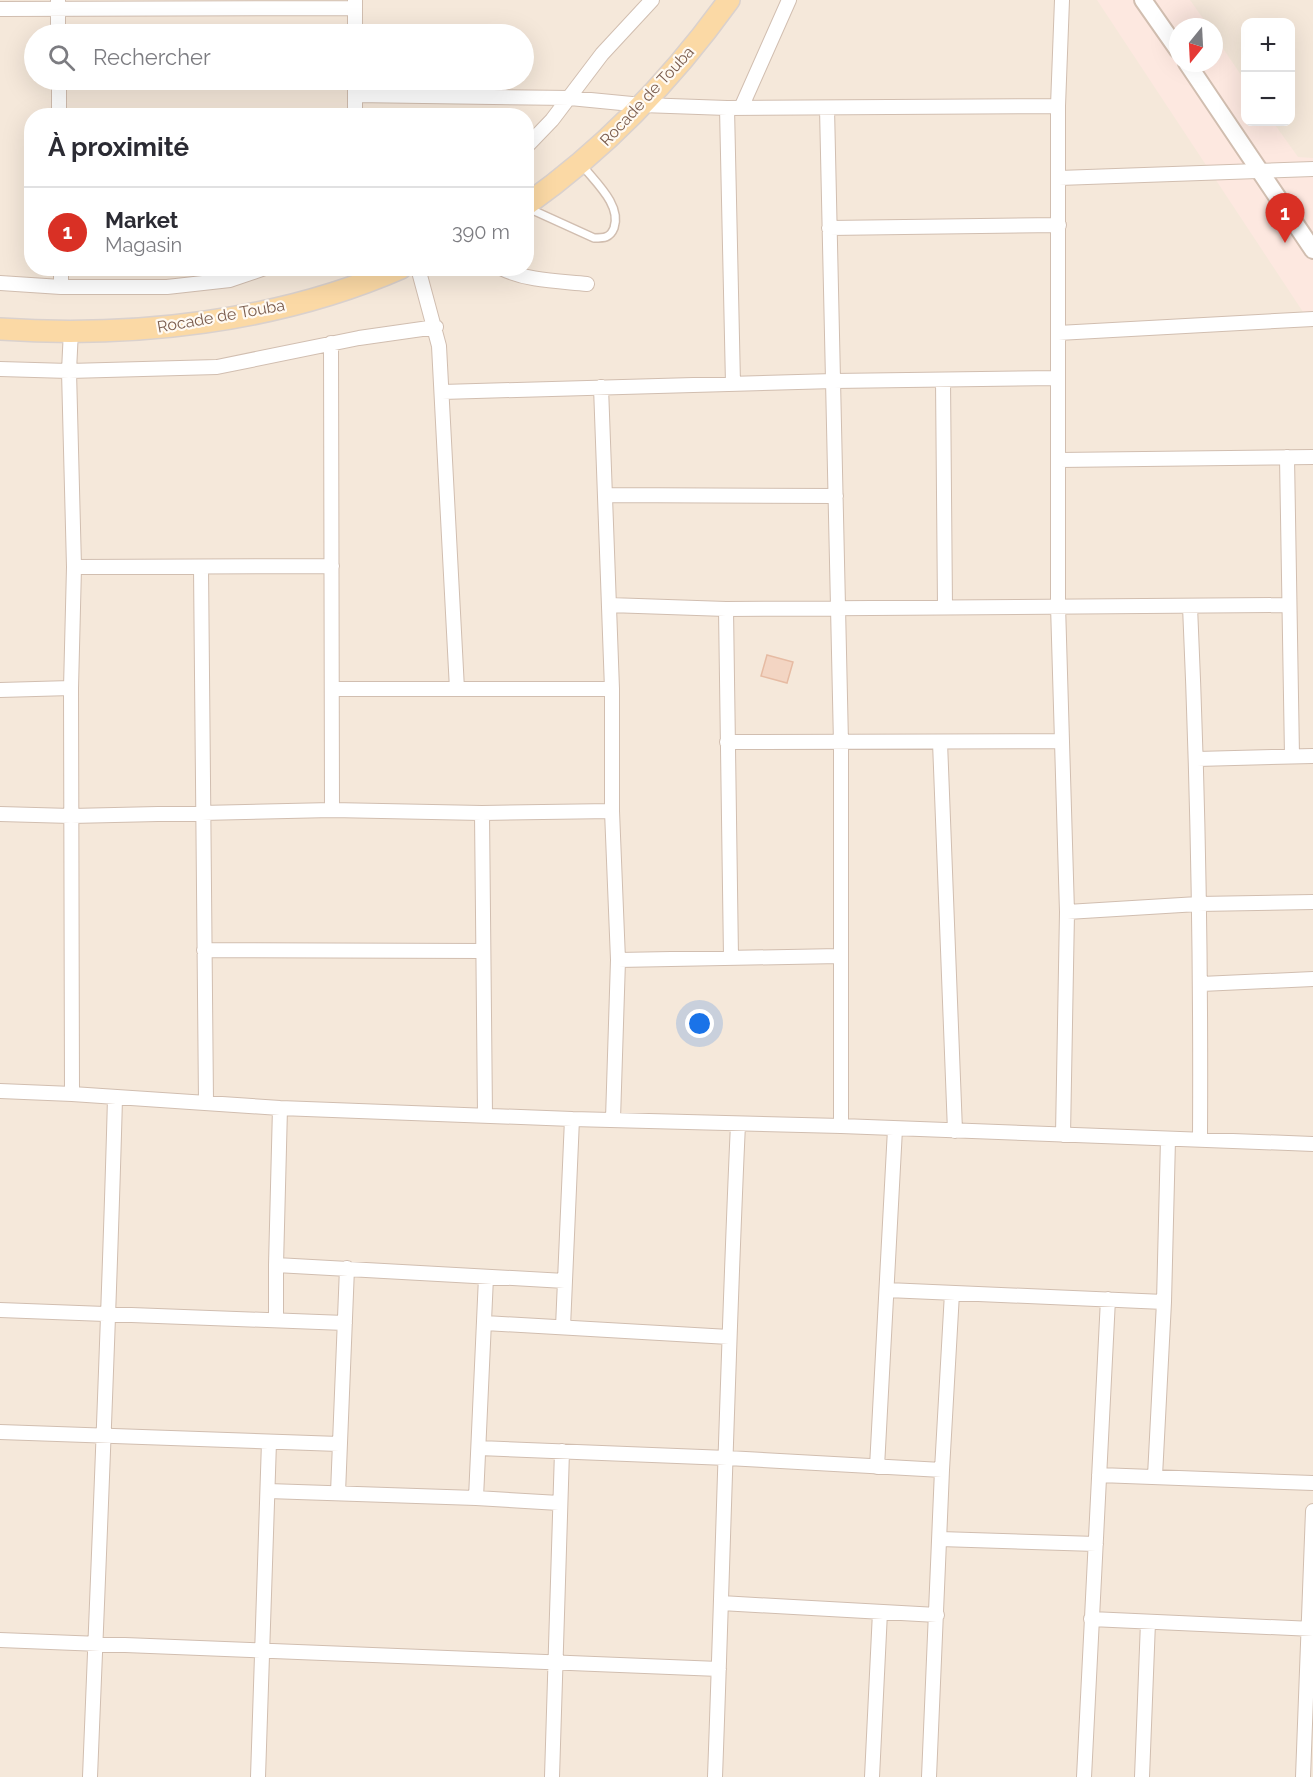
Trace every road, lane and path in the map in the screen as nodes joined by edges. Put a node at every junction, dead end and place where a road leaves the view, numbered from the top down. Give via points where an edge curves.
1 (652, 0) edge
2 (729, 0) edge
3 (789, 0) edge
4 (1062, 0) edge
5 (1143, 0) edge
6 (58, 4) edge
7 (355, 4) edge
8 (0, 9) edge
9 (58, 24) edge
10 (355, 24) edge
11 (1169, 37) edge
12 (1193, 72) edge
13 (59, 90) edge
14 (355, 90) edge
15 (355, 95) junction
16 (570, 98) junction
17 (642, 105) junction
18 (1058, 106) junction
19 (59, 108) edge
20 (355, 108) edge
21 (734, 108) junction
22 (827, 108) junction
23 (534, 138) edge
24 (581, 163) junction
25 (1313, 170) edge
26 (1261, 171) junction
27 (1059, 178) junction
28 (534, 200) edge
29 (534, 210) edge
30 (1059, 225) junction
31 (829, 228) junction
32 (1313, 250) edge
33 (61, 276) edge
34 (242, 276) edge
35 (382, 276) edge
36 (420, 276) edge
37 (522, 276) edge
38 (0, 283) edge
39 (587, 284) dead end
40 (61, 287) junction
41 (1313, 319) edge
42 (436, 327) junction
43 (0, 329) edge
44 (71, 330) junction
45 (1058, 333) junction
46 (331, 343) junction
47 (0, 369) edge
48 (69, 371) junction
49 (1058, 378) junction
50 (943, 380) junction
51 (834, 381) junction
52 (733, 384) junction
53 (601, 387) junction
54 (442, 392) junction
55 (1287, 457) junction
56 (1313, 457) edge
57 (1059, 460) junction
58 (605, 495) junction
59 (836, 496) junction
60 (332, 566) junction
61 (74, 567) junction
62 (201, 567) junction
63 (609, 605) junction
64 (1059, 605) junction
65 (1289, 605) junction
66 (1191, 606) junction
67 (945, 607) junction
68 (837, 608) junction
69 (726, 609) junction
70 (71, 688) junction
71 (333, 689) junction
72 (457, 689) junction
73 (612, 689) junction
74 (0, 690) edge
75 (1062, 741) junction
76 (727, 742) junction
77 (940, 742) junction
78 (841, 743) junction
79 (1292, 756) junction
80 (1313, 756) edge
81 (1197, 759) junction
82 (332, 810) junction
83 (612, 811) junction
84 (204, 813) junction
85 (482, 813) junction
86 (0, 814) edge
87 (71, 816) junction
88 (1313, 902) edge
89 (1198, 904) junction
90 (1067, 912) junction
91 (204, 950) junction
92 (483, 951) junction
93 (840, 956) junction
94 (731, 957) junction
95 (618, 960) junction
96 (1313, 979) edge
97 (1201, 984) junction
98 (0, 1091) edge
99 (72, 1094) junction
100 (115, 1098) junction
101 (206, 1102) junction
102 (280, 1108) junction
103 (485, 1115) junction
104 (572, 1119) junction
105 (613, 1119) junction
106 (738, 1124) junction
107 (841, 1126) junction
108 (895, 1129) junction
109 (955, 1131) junction
110 (1063, 1135) junction
111 (1168, 1139) junction
112 (1200, 1139) junction
113 (1313, 1144) edge
114 (276, 1265) junction
115 (347, 1268) junction
116 (486, 1277) junction
117 (565, 1281) junction
118 (887, 1290) junction
119 (952, 1293) junction
120 (1108, 1299) junction
121 (1164, 1302) junction
122 (0, 1310) edge
123 (109, 1313) junction
124 (276, 1320) junction
125 (345, 1323) junction
126 (484, 1323) junction
127 (563, 1327) junction
128 (729, 1337) junction
129 (0, 1432) edge
130 (103, 1435) junction
131 (269, 1442) junction
132 (339, 1444) junction
133 (480, 1448) junction
134 (562, 1451) junction
135 (727, 1458) junction
136 (877, 1467) junction
137 (942, 1470) junction
138 (1099, 1475) junction
139 (1155, 1476) junction
140 (1313, 1483) edge
141 (268, 1491) junction
142 (338, 1493) junction
143 (476, 1498) junction
144 (559, 1503) junction
145 (1313, 1511) edge
146 (940, 1539) junction
147 (1096, 1544) junction
148 (721, 1603) junction
149 (880, 1612) junction
150 (936, 1616) junction
151 (1091, 1620) junction
152 (1148, 1622) junction
153 (1311, 1629) edge
154 (0, 1640) edge
155 (96, 1644) junction
156 (261, 1651) junction
157 (555, 1663) junction
158 (719, 1669) junction
159 (90, 1777) edge
160 (258, 1777) edge
161 (552, 1777) edge
162 (715, 1777) edge
163 (872, 1777) edge
164 (929, 1777) edge
165 (1084, 1777) edge
166 (1142, 1777) edge
167 (1304, 1777) edge

1 - 16 street via 602,54
2 - 17 main road, Rocade de Touba via 689,53
3 - 21 street
4 - 18 street
5 - 11 street
6 - 7 street
6 - 8 street
6 - 9 street
7 - 10 street
12 - 26 street
13 - 19 street
14 - 15 street
15 - 16 street
15 - 20 street
16 - 17 street
16 - 23 street
17 - 21 street
17 - 24 main road, Rocade de Touba
18 - 22 street
18 - 27 street
21 - 22 street
21 - 52 street
22 - 31 street
24 - 28 main road, Rocade de Touba
24 - 29 lane via 611,202 616,217 612,233 594,238
25 - 26 street
26 - 27 street
26 - 32 street
27 - 30 street
30 - 31 street
30 - 45 street
31 - 51 street
33 - 40 street
34 - 40 street via 167,287
35 - 44 main road, Rocade de Touba via 302,302 225,319 165,328
36 - 42 street
37 - 39 street
38 - 40 street
41 - 45 street
42 - 46 street
42 - 54 street
43 - 44 main road, Rocade de Touba
44 - 48 street
45 - 49 street
46 - 48 street via 217,367
46 - 60 street
47 - 48 street
48 - 61 street
49 - 50 street
49 - 57 street
50 - 51 street
50 - 67 street
51 - 52 street
51 - 59 street
52 - 53 street
53 - 54 street
53 - 58 street
54 - 72 street
55 - 56 street
55 - 57 street
55 - 65 street
57 - 64 street
58 - 59 street
58 - 63 street
59 - 68 street
60 - 62 street
60 - 71 street
61 - 62 street
61 - 70 street
62 - 84 street
63 - 69 street
63 - 73 street
64 - 66 street
64 - 67 street
64 - 75 street
65 - 66 street
65 - 79 street
66 - 81 street
67 - 68 street
68 - 69 street
68 - 78 street
69 - 76 street
70 - 74 street
70 - 87 street
71 - 72 street
71 - 82 street
72 - 73 street
73 - 83 street
75 - 77 street
75 - 90 street
76 - 78 street
76 - 94 street
77 - 78 street
77 - 109 street
78 - 93 street
79 - 80 street
79 - 81 street
81 - 89 street
82 - 84 street
82 - 85 street
83 - 85 street
83 - 95 street
84 - 87 street
84 - 91 street
85 - 92 street
86 - 87 street
87 - 99 street
88 - 89 street
89 - 90 street
89 - 97 street
90 - 110 street
91 - 92 street
91 - 101 street
92 - 103 street
93 - 94 street
93 - 107 street
94 - 95 street
95 - 105 street
96 - 97 street
97 - 112 street
98 - 99 street
99 - 100 street
100 - 101 street
100 - 123 street
101 - 102 street
102 - 103 street
102 - 114 street
103 - 104 street
104 - 105 street
104 - 117 street
105 - 106 street
106 - 107 street
106 - 128 street
107 - 108 street
108 - 109 street
108 - 118 street
109 - 110 street
110 - 111 street
111 - 112 street
111 - 121 street
112 - 113 street
114 - 115 street
114 - 124 street
115 - 116 street
115 - 125 street
116 - 117 street
116 - 126 street
117 - 127 street
118 - 119 street
118 - 136 street
119 - 120 street
119 - 137 street
120 - 121 street
120 - 138 street
121 - 139 street
122 - 123 street
123 - 124 street
123 - 130 street
124 - 125 street
125 - 132 street
126 - 127 street
126 - 133 street
127 - 128 street
128 - 135 street
129 - 130 street
130 - 131 street
130 - 155 street
131 - 132 street
131 - 141 street
132 - 142 street
133 - 134 street
133 - 143 street
134 - 135 street
134 - 144 street
135 - 136 street
135 - 148 street
136 - 137 street
137 - 146 street
138 - 139 street
138 - 147 street
139 - 140 street
141 - 142 street
141 - 156 street
142 - 143 street
143 - 144 street
144 - 157 street
145 - 153 street
146 - 147 street
146 - 150 street
147 - 151 street
148 - 149 street
148 - 158 street
149 - 150 street
149 - 163 street
150 - 164 street
151 - 152 street
151 - 165 street
152 - 153 street
152 - 166 street
153 - 167 street
154 - 155 street
155 - 156 street
155 - 159 street
156 - 157 street
156 - 160 street
157 - 158 street
157 - 161 street
158 - 162 street

